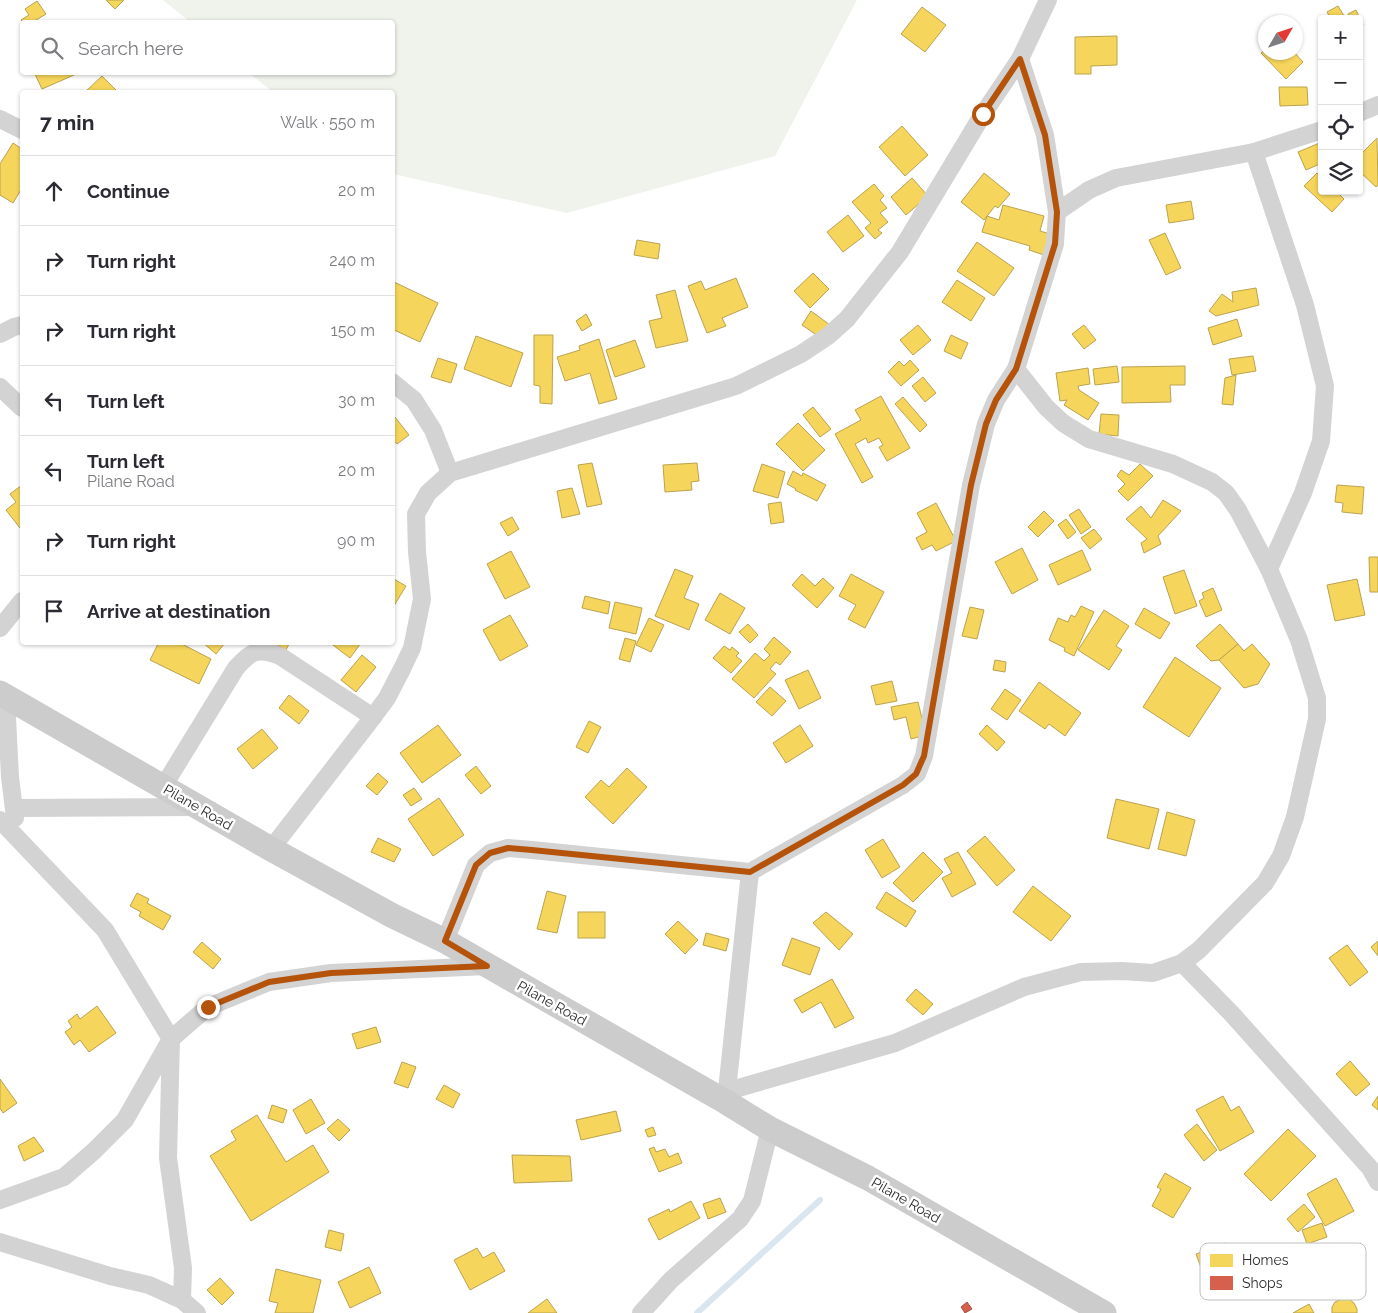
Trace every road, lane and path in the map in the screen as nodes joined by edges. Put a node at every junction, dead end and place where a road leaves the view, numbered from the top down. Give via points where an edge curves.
1 (1048, 0) edge
2 (1020, 59) junction
3 (1378, 105) edge
4 (1363, 111) edge
5 (0, 119) edge
6 (20, 129) edge
7 (1318, 131) edge
8 (1254, 152) junction
9 (1057, 212) junction
10 (20, 326) edge
11 (0, 334) edge
12 (1016, 369) junction
13 (395, 384) edge
14 (0, 388) edge
15 (20, 406) edge
16 (450, 473) junction
17 (1269, 569) junction
18 (20, 603) edge
19 (0, 628) edge
20 (3, 695) edge
21 (372, 718) junction
22 (163, 787) junction
23 (199, 807) junction
24 (15, 808) junction
25 (0, 820) edge
26 (16, 836) junction
27 (271, 849) junction
28 (750, 872) junction
29 (445, 941) junction
30 (1182, 963) junction
31 (487, 966) junction
32 (171, 1040) junction
33 (727, 1096) junction
34 (770, 1129) junction
35 (1378, 1182) edge
36 (0, 1200) edge
37 (0, 1242) edge
38 (182, 1300) junction
39 (197, 1313) edge
40 (641, 1313) edge
41 (1104, 1313) edge

1 - 2 street
2 - 9 street via 1045,135
2 - 16 street via 900,252 847,319 828,336 801,354 736,386
3 - 4 street
5 - 6 street
7 - 8 street
8 - 9 street via 1116,178 1088,190
8 - 17 street via 1305,305 1325,386 1321,441 1303,493
9 - 12 street via 1055,244
10 - 11 street
12 - 17 street via 1046,407 1063,423 1089,439 1173,464 1212,482 1226,493
12 - 28 street via 996,400 986,424 971,485 924,756 916,774 903,785
13 - 16 street via 414,400 433,430
14 - 15 street
16 - 21 street via 428,493 416,514 422,599 412,648 387,698
17 - 30 street via 1318,698 1317,719 1295,816 1281,856 1265,883
18 - 19 street
20 - 22 main road, Pilane Road
20 - 24 street
21 - 22 street via 280,656 266,650 254,652 236,668
21 - 27 street
22 - 23 main road, Pilane Road
23 - 24 street
23 - 27 main road, Pilane Road
24 - 26 street
25 - 26 street
26 - 32 street via 106,930
27 - 29 main road, Pilane Road
28 - 29 street via 508,848 490,853 476,865
28 - 33 street
29 - 31 main road, Pilane Road
30 - 33 street via 1153,972 1081,972 1024,987 895,1043
30 - 35 street via 1357,1153
31 - 32 street via 331,973 269,982 208,1007
31 - 33 main road, Pilane Road
32 - 36 street via 125,1120 94,1151 64,1177
32 - 38 street via 168,1158 183,1268
33 - 34 main road, Pilane Road
34 - 40 street via 752,1201 740,1220 671,1280
34 - 41 main road, Pilane Road via 868,1178
37 - 38 street via 149,1285
38 - 39 street

